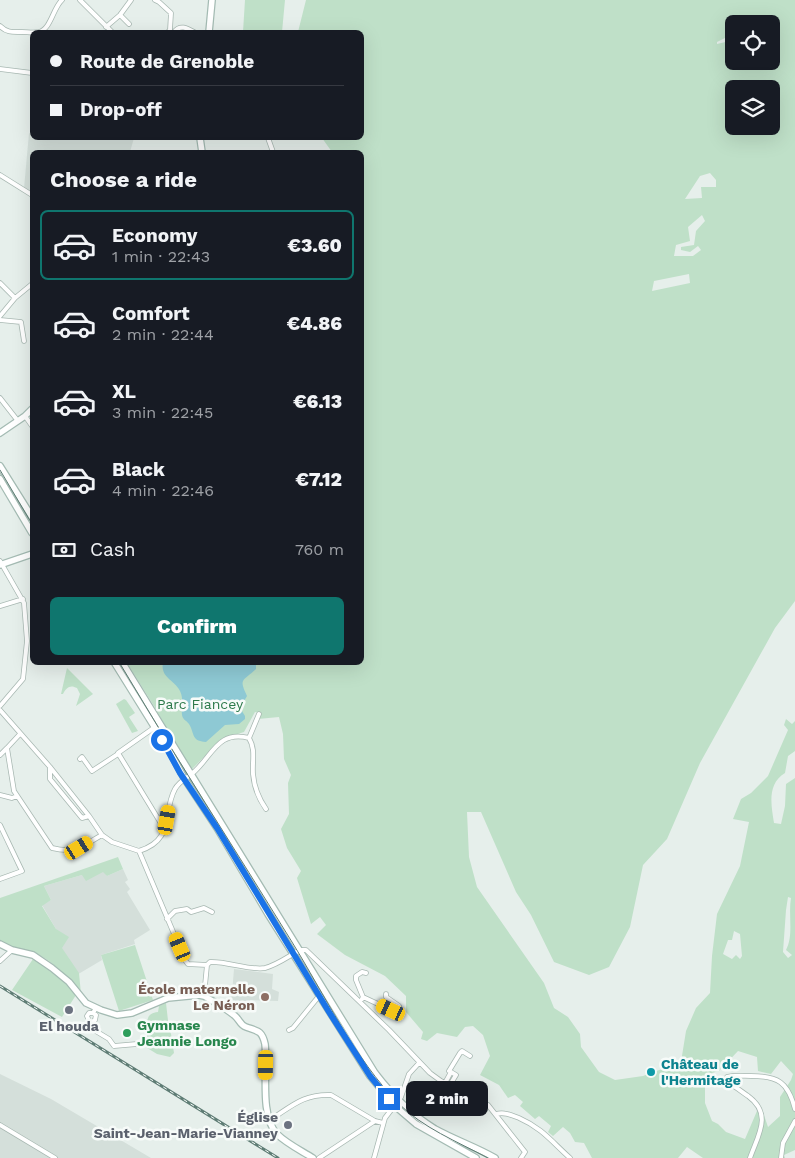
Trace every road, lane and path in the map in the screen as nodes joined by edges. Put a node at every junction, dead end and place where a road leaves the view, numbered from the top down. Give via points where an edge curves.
1 (62, 0) edge
2 (80, 0) edge
3 (131, 0) edge
4 (212, 0) edge
5 (158, 1) edge
6 (120, 15) junction
7 (129, 24) dead end
8 (0, 26) edge
9 (106, 27) junction
10 (42, 30) edge
11 (110, 30) edge
12 (170, 30) edge
13 (176, 30) edge
14 (190, 30) edge
15 (209, 30) edge
16 (30, 32) edge
17 (0, 69) edge
18 (30, 73) edge
19 (0, 175) edge
20 (30, 194) edge
21 (0, 283) edge
22 (30, 286) edge
23 (15, 298) junction
24 (0, 318) edge
25 (24, 341) dead end
26 (0, 398) edge
27 (30, 411) edge
28 (26, 416) junction
29 (18, 421) junction
30 (30, 423) edge
31 (0, 433) edge
32 (0, 466) edge
33 (0, 479) edge
34 (30, 515) edge
35 (30, 519) edge
36 (26, 522) junction
37 (30, 529) edge
38 (30, 555) edge
39 (1, 564) edge
40 (23, 599) junction
41 (0, 606) edge
42 (30, 644) edge
43 (27, 646) junction
44 (116, 665) edge
45 (124, 665) edge
46 (0, 706) edge
47 (0, 710) edge
48 (258, 714) dead end
49 (155, 727) junction
50 (20, 734) junction
51 (249, 738) junction
52 (7, 748) junction
53 (118, 754) junction
54 (0, 755) edge
55 (80, 759) dead end
56 (50, 767) junction
57 (190, 775) junction
58 (184, 778) junction
59 (0, 795) edge
60 (17, 796) junction
61 (266, 809) dead end
62 (89, 816) junction
63 (0, 825) edge
64 (165, 830) junction
65 (102, 834) junction
66 (138, 851) junction
67 (0, 880) edge
68 (212, 912) dead end
69 (167, 919) junction
70 (0, 944) edge
71 (12, 950) junction
72 (300, 950) junction
73 (293, 954) junction
74 (0, 961) edge
75 (207, 965) junction
76 (366, 973) dead end
77 (386, 994) dead end
78 (204, 996) junction
79 (319, 996) junction
80 (363, 997) junction
81 (359, 1002) junction
82 (94, 1010) junction
83 (290, 1030) dead end
84 (137, 1044) dead end
85 (470, 1056) dead end
86 (419, 1062) junction
87 (451, 1072) junction
88 (445, 1083) junction
89 (450, 1085) junction
90 (400, 1098) junction
91 (395, 1106) junction
92 (795, 1109) edge
93 (496, 1114) junction
94 (270, 1120) junction
95 (375, 1121) junction
96 (795, 1121) edge
97 (383, 1123) junction
98 (0, 1125) edge
99 (55, 1158) edge
100 (313, 1158) edge
101 (319, 1158) edge
102 (374, 1158) edge
103 (476, 1158) edge
104 (495, 1158) edge
105 (522, 1158) edge
106 (570, 1158) edge
107 (750, 1158) edge
108 (781, 1158) edge

1 - 10 street
2 - 9 street
3 - 6 street
4 - 15 main road
5 - 12 street via 171,13
6 - 7 street
6 - 9 street
8 - 16 street via 6,31
9 - 11 street
13 - 14 street via 183,27
17 - 18 street
19 - 20 street
21 - 23 street
22 - 23 street
23 - 24 street
24 - 25 street via 20,322
26 - 29 street
27 - 28 main road
28 - 29 main road
28 - 30 street
29 - 31 main road
32 - 34 main road
33 - 36 main road
35 - 36 street
36 - 37 main road
38 - 39 main road
39 - 40 street
40 - 41 street
40 - 43 street
42 - 43 street
43 - 46 street via 23,679
44 - 49 main road
45 - 57 main road
47 - 50 street
48 - 51 street
49 - 53 street
49 - 58 main road
50 - 52 street
50 - 56 street
51 - 57 street via 238,735 225,740
51 - 61 street via 254,746 255,784
52 - 54 street
52 - 60 street
53 - 55 street via 92,771 82,757
53 - 64 street
56 - 62 street
56 - 62 street via 50,779 82,818
57 - 58 street
57 - 72 main road
58 - 64 street via 173,794
58 - 73 main road
59 - 60 street
60 - 65 street via 52,848 66,851 79,848
62 - 65 street
63 - 67 street via 22,871
64 - 66 street via 154,843
65 - 66 street via 112,842
66 - 69 street
68 - 69 street via 204,908 191,912 187,909 175,911
69 - 75 street via 185,960 193,965
70 - 71 main road
71 - 74 street
71 - 82 main road via 33,955 52,968
72 - 73 street
72 - 81 street via 308,951
72 - 90 main road via 370,1066 389,1090
73 - 75 street via 260,969 220,962
73 - 79 main road
75 - 78 street
76 - 80 street via 359,973 356,980
77 - 80 street via 386,998 400,1010 391,1010
78 - 82 main road via 168,998 122,1016
78 - 94 main road via 264,1038 265,1096
79 - 83 street
79 - 91 main road via 370,1076
80 - 81 street
81 - 86 street
82 - 84 street via 87,1016 89,1028 109,1039 114,1046
85 - 87 street via 460,1052 448,1070
86 - 88 street
86 - 90 street via 409,1074
87 - 88 street
87 - 89 street via 456,1075
88 - 89 street
89 - 93 street via 481,1100
90 - 91 street
90 - 104 main road via 424,1122
91 - 97 street
91 - 103 main road via 429,1132
92 - 107 street via 788,1089 779,1080 734,1076 726,1079 760,1107 762,1126
93 - 105 street via 525,1152
93 - 106 street via 506,1113 534,1124
94 - 95 street via 303,1098 331,1095
94 - 100 main road via 279,1136
95 - 97 street
95 - 101 street
96 - 108 street via 783,1143
97 - 102 street
98 - 99 street

